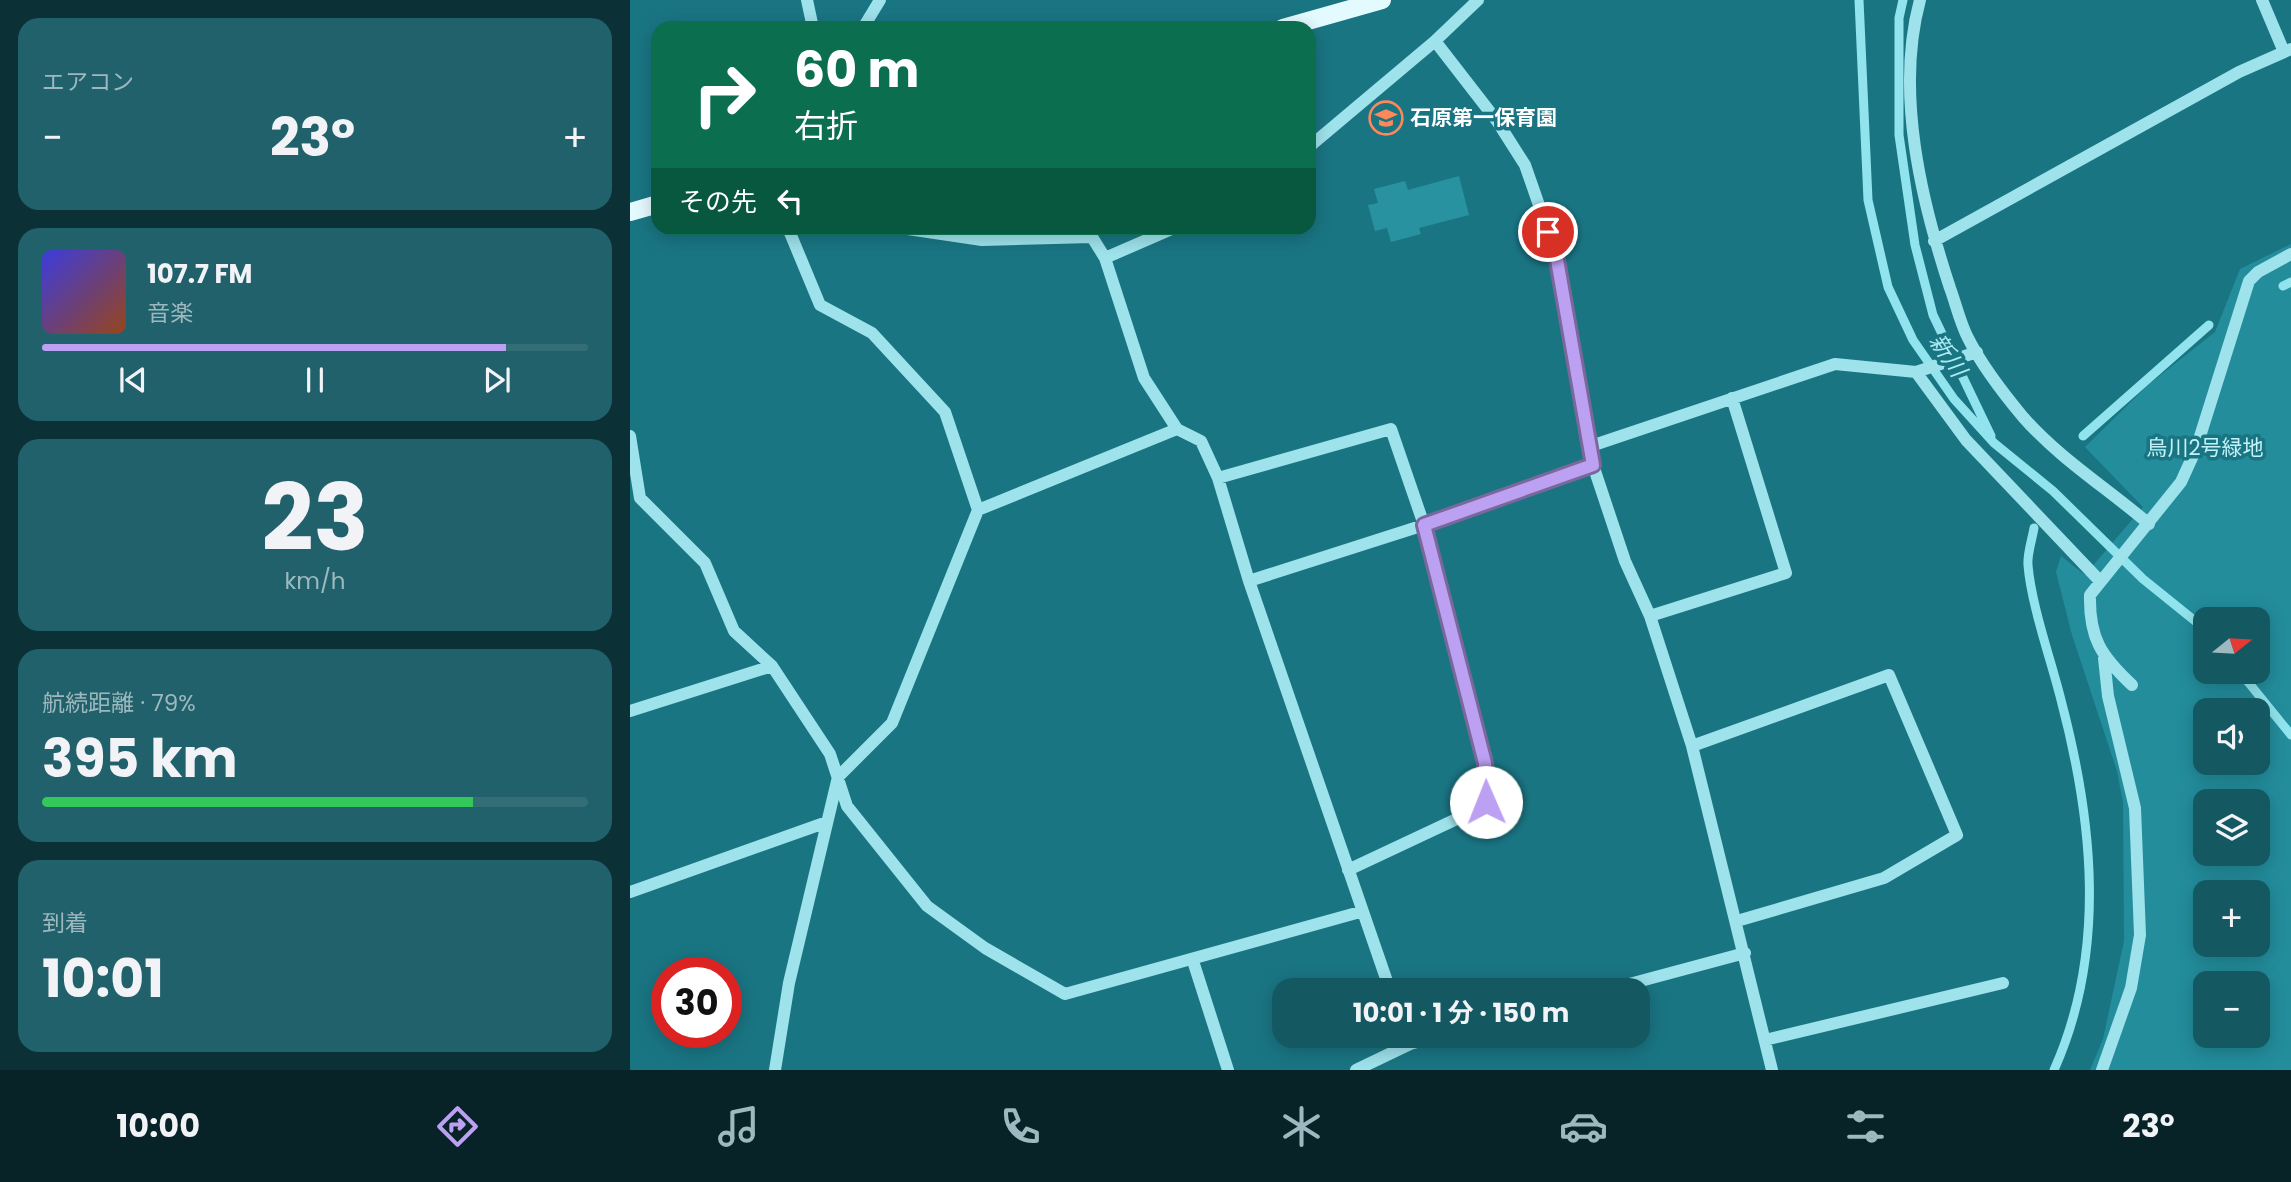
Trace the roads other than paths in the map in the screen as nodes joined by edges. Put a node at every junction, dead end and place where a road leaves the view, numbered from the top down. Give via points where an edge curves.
1 (807, 0) edge
2 (880, 0) edge
3 (1382, 0) edge
4 (1478, 0) edge
5 (1920, 0) edge
6 (2262, 0) edge
7 (812, 21) edge
8 (867, 21) edge
9 (1308, 21) edge
10 (1435, 41) junction
11 (2288, 51) edge
12 (1316, 141) edge
13 (651, 206) edge
14 (630, 212) edge
15 (791, 235) edge
16 (948, 235) edge
17 (1158, 235) edge
18 (1934, 241) junction
19 (2291, 254) edge
20 (1105, 258) junction
21 (1977, 352) junction
22 (1916, 372) junction
23 (1732, 398) junction
24 (1177, 429) junction
25 (630, 436) edge
26 (1591, 446) junction
27 (1593, 465) junction
28 (1218, 478) junction
29 (978, 510) junction
30 (1424, 525) junction
31 (2145, 528) junction
32 (2104, 575) junction
33 (1249, 581) junction
34 (1650, 616) junction
35 (2104, 658) junction
36 (772, 666) junction
37 (2132, 685) dead end
38 (630, 711) edge
39 (1692, 746) junction
40 (838, 777) junction
41 (827, 822) junction
42 (1348, 870) junction
43 (630, 892) edge
44 (1360, 912) junction
45 (1737, 921) junction
46 (1745, 953) junction
47 (1193, 961) junction
48 (1385, 978) edge
49 (1650, 978) edge
50 (2003, 984) dead end
51 (1765, 1040) junction
52 (1394, 1048) edge
53 (775, 1070) edge
54 (1228, 1070) edge
55 (1356, 1070) edge
56 (1772, 1070) edge
57 (2102, 1070) edge

1 - 7 street
2 - 8 street
3 - 9 main road
4 - 10 street
5 - 18 street via 1911,83
6 - 11 street
10 - 12 street
10 - 26 street via 1525,165 1556,254
11 - 18 street via 2239,72
13 - 14 main road
15 - 29 street via 820,305 872,333 945,412
16 - 20 street via 982,240 1092,237
17 - 20 street
18 - 21 street
19 - 31 street via 2249,281 2196,449 2181,482
20 - 24 street via 1144,377
21 - 22 street
21 - 31 street via 2024,417
22 - 23 street via 1835,364
22 - 32 street via 1966,440
23 - 26 street
23 - 34 street via 1786,573
24 - 28 street via 1201,441
24 - 29 street
25 - 36 street via 640,498 705,563 734,631
26 - 27 street
27 - 30 street
27 - 34 street via 1625,561
28 - 30 street via 1391,429
28 - 33 street
29 - 40 street via 892,723
30 - 33 street
30 - 42 street via 1485,763 1486,802
31 - 32 street
32 - 35 street via 2090,595 2089,616
33 - 42 street
34 - 39 street
35 - 37 street
35 - 57 street via 2108,696 2134,808 2140,935 2132,988
36 - 38 street
36 - 40 street via 830,754
39 - 45 street
39 - 45 street via 1889,675 1957,835 1884,878
40 - 41 street
40 - 47 street via 847,806 928,906 985,948 1065,994
41 - 43 street
41 - 53 street via 789,983
42 - 44 street
44 - 47 street
44 - 48 street
45 - 46 street
46 - 49 street
46 - 51 street
47 - 54 street
50 - 51 street
51 - 56 street
52 - 55 street

